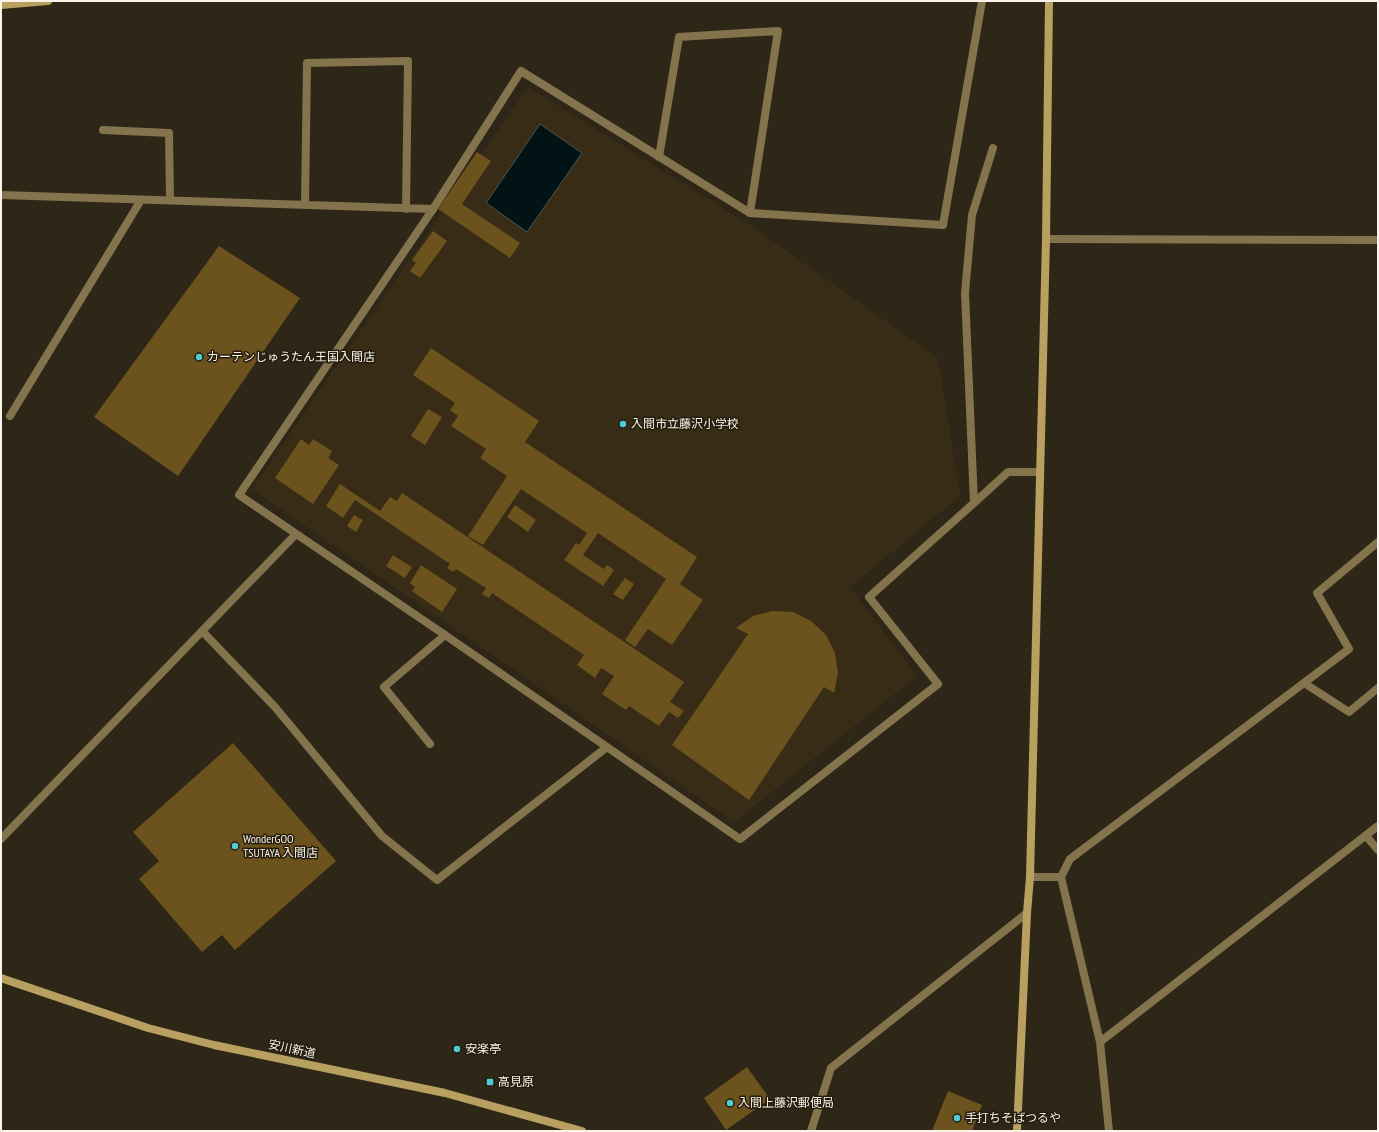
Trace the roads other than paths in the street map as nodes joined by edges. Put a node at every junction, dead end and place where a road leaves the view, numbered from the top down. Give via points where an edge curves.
1 (48, 1) edge
2 (982, 1) edge
3 (1049, 1) edge
4 (1, 5) edge
5 (104, 130) dead end
6 (993, 148) dead end
7 (658, 157) junction
8 (1, 195) edge
9 (141, 200) junction
10 (170, 200) junction
11 (305, 205) junction
12 (406, 209) junction
13 (433, 209) junction
14 (750, 213) junction
15 (1046, 239) junction
16 (1378, 240) edge
17 (10, 416) dead end
18 (1039, 472) junction
19 (974, 503) junction
20 (296, 534) junction
21 (1378, 542) edge
22 (202, 631) junction
23 (445, 635) junction
24 (1304, 683) junction
25 (1378, 688) edge
26 (430, 744) dead end
27 (607, 747) junction
28 (1378, 826) edge
29 (1366, 836) junction
30 (1, 839) edge
31 (1378, 850) edge
32 (1030, 877) junction
33 (1061, 877) junction
34 (1026, 913) junction
35 (1, 978) edge
36 (1100, 1042) junction
37 (571, 1129) edge
38 (582, 1131) edge
39 (811, 1131) edge
40 (1017, 1131) edge
41 (1109, 1131) edge

1 - 4 street
2 - 14 street via 943,225
3 - 15 street
5 - 10 street via 169,133
6 - 19 street via 972,215 965,293
7 - 13 street via 521,71
7 - 14 street
7 - 14 street via 679,37 778,31
8 - 9 street
9 - 10 street
9 - 17 street
10 - 11 street
11 - 12 street
11 - 12 street via 307,63 408,61
12 - 13 street
13 - 20 street via 239,495
15 - 16 street
15 - 18 street
18 - 19 street via 1008,472
18 - 32 street
19 - 27 street via 869,597 938,684 740,839
20 - 22 street
20 - 23 street
21 - 24 street via 1317,593 1349,649
22 - 27 street via 275,707 382,836 437,880
22 - 30 street
23 - 26 street via 384,687
23 - 27 street
24 - 25 street via 1349,712
24 - 33 street via 1070,859
28 - 29 street
29 - 31 street
29 - 36 street
32 - 33 street
32 - 34 street
33 - 36 street
34 - 39 street via 830,1068
34 - 40 street
35 - 37 street, 安川新道 via 148,1028 214,1045 445,1093
36 - 41 street
37 - 38 street, 安川新道

